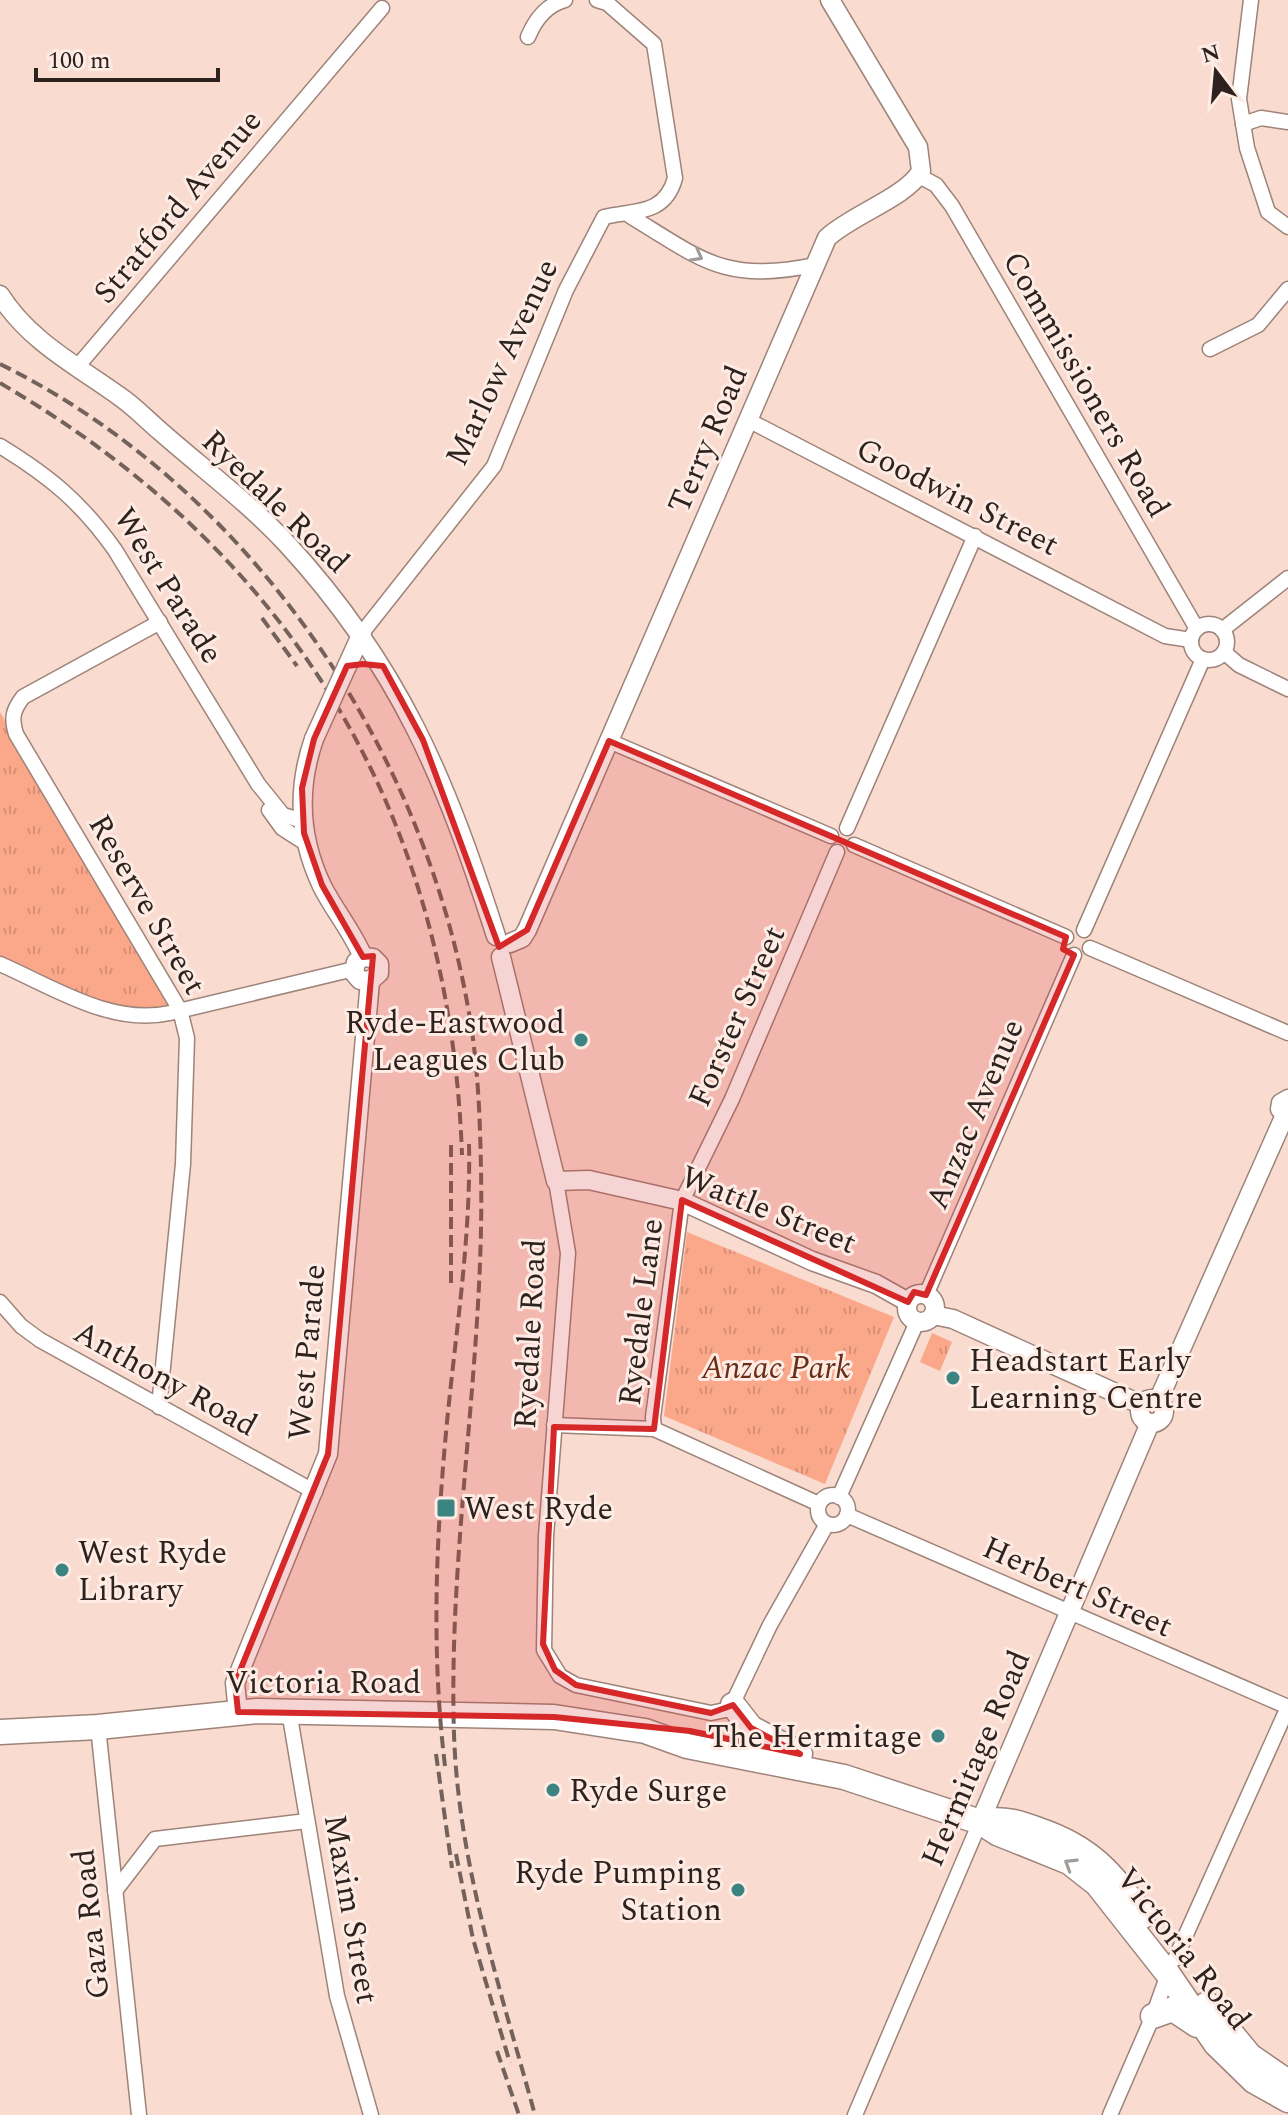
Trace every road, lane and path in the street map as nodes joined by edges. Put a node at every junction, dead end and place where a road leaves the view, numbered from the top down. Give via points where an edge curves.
1 (565, 0) edge
2 (597, 0) edge
3 (830, 0) edge
4 (1251, 0) edge
5 (382, 8) dead end
6 (528, 37) dead end
7 (1288, 122) edge
8 (1243, 124) junction
9 (919, 176) junction
10 (630, 216) junction
11 (1288, 227) edge
12 (815, 265) junction
13 (1288, 289) edge
14 (0, 295) edge
15 (1210, 349) dead end
16 (77, 367) junction
17 (748, 420) junction
18 (0, 446) edge
19 (975, 536) junction
20 (1288, 578) edge
21 (1182, 606) junction
22 (160, 622) junction
23 (1142, 622) junction
24 (1222, 630) junction
25 (362, 633) junction
26 (1194, 634) junction
27 (1224, 652) junction
28 (1203, 659) junction
29 (347, 666) junction
30 (383, 666) junction
31 (1288, 689) edge
32 (609, 741) junction
33 (258, 784) junction
34 (847, 828) junction
35 (305, 833) junction
36 (831, 836) junction
37 (854, 845) junction
38 (837, 852) junction
39 (1084, 930) junction
40 (1066, 937) junction
41 (502, 945) junction
42 (1090, 948) junction
43 (1074, 955) junction
44 (358, 963) junction
45 (0, 964) edge
46 (180, 1010) junction
47 (1288, 1033) edge
48 (1287, 1110) edge
49 (556, 1181) junction
50 (682, 1201) junction
51 (926, 1295) junction
52 (0, 1302) edge
53 (908, 1302) junction
54 (925, 1319) junction
55 (1150, 1403) junction
56 (159, 1407) junction
57 (554, 1425) junction
58 (654, 1429) junction
59 (315, 1492) junction
60 (839, 1497) junction
61 (819, 1504) junction
62 (847, 1515) junction
63 (827, 1524) junction
64 (1069, 1613) junction
65 (733, 1705) junction
66 (1288, 1707) edge
67 (289, 1711) junction
68 (238, 1712) junction
69 (98, 1727) junction
70 (645, 1731) junction
71 (0, 1732) edge
72 (800, 1754) junction
73 (844, 1777) junction
74 (307, 1821) junction
75 (980, 1822) junction
76 (115, 1891) junction
77 (1171, 1966) junction
78 (1153, 2016) junction
79 (1216, 2044) junction
80 (1288, 2082) edge
81 (1288, 2100) edge
82 (139, 2115) edge
83 (371, 2115) edge
84 (855, 2115) edge
85 (1110, 2115) edge

1 - 6 street via 535,20
2 - 10 street, Marlow Avenue via 654,44 675,178 671,192 656,205
3 - 9 street via 918,147
4 - 8 street via 1239,99
5 - 16 street, Stratford Avenue
7 - 8 street via 1261,118
8 - 11 street via 1268,212
9 - 12 street, Terry Road via 841,225 827,238
9 - 21 street, Commissioners Road via 936,185 952,206
10 -> 12 street via 704,261 746,273
10 - 25 street, Marlow Avenue via 604,217 566,290 494,466
12 - 17 street, Terry Road
13 - 15 street via 1258,325
14 - 16 street, Ryedale Road via 23,325
16 - 25 street, Ryedale Road via 122,398 285,542
17 - 19 street, Goodwin Street
17 - 32 street, Terry Road
18 - 22 street, West Parade via 48,475 88,513
19 - 23 street, Goodwin Street
19 - 34 street
20 - 24 street
21 - 23 street, Goodwin Street via 1182,620 1172,630
21 - 26 street, Commissioners Road
22 - 33 street, West Parade
22 - 46 street, Reserve Street via 23,697 12,722
23 - 26 street, Goodwin Street via 1165,636
24 - 26 street via 1209,625
24 - 27 street
25 - 29 street, Marlow Avenue
25 - 30 street, Ryedale Road
26 - 28 street via 1194,652
27 - 28 street
27 - 31 street
28 - 39 street
29 - 30 street
29 - 35 street, Marlow Avenue, bridge via 303,777
30 - 41 street, Ryedale Road via 441,781
32 - 36 street
32 - 41 street, Terry Road via 527,930 522,938
33 - 35 street, West Parade
33 - 35 street, West Parade via 274,819
34 - 36 street via 838,828
34 - 37 street
35 - 44 street
36 - 38 street
37 - 38 street
37 - 40 street
38 - 50 street, Forster Street via 732,1099
39 - 40 street
39 - 42 street
40 - 43 street via 1067,950
41 - 49 street, Ryedale Road
42 - 43 street
42 - 47 street
43 - 51 street, Anzac Avenue
44 - 46 street
44 - 59 street, West Parade via 373,958 379,973 370,981 328,1454
45 - 46 street via 128,1016
46 - 56 street, Reserve Street via 187,1038 183,1164
48 - 55 street
49 - 50 street, Wattle Street via 589,1180
49 - 57 street, Ryedale Road via 568,1253
50 - 53 street, Wattle Street
50 - 58 street, Ryedale Lane
51 - 53 street
51 - 54 street via 933,1302
52 - 56 street, Anthony Road via 30,1333
53 - 54 street via 907,1313
54 - 55 street via 953,1319
54 - 60 street
55 - 64 street, Hermitage Road via 1164,1408 1164,1415 1150,1423
56 - 59 street, Anthony Road
57 - 58 street
57 - 65 street, Ryedale Road via 543,1644 555,1670 576,1685 711,1713
58 - 61 street
59 - 68 street, West Parade via 235,1683
60 - 61 street via 826,1497
60 - 62 street via 847,1505
61 - 63 street
62 - 63 street via 836,1525
62 - 64 street, Herbert Street
63 - 65 street via 770,1625
64 - 66 street, Herbert Street
64 - 75 street, Hermitage Road
65 - 72 highway via 751,1728
66 - 77 street
67 - 68 highway, Victoria Road
67 - 70 highway, Victoria Road via 554,1717
67 - 74 street, Maxim Street
68 - 69 highway, Victoria Road
69 - 71 highway, Victoria Road
69 - 76 street, Gaza Road
70 - 72 highway, Victoria Road via 690,1731
70 - 73 highway, Victoria Road via 687,1746
72 - 73 highway, Victoria Road
73 - 75 highway, Victoria Road
74 - 76 street via 155,1839
74 - 83 street, Maxim Street via 337,1996
75 - 77 highway, Victoria Road via 1018,1822 1061,1837 1093,1856 1113,1876
75 - 84 street, Hermitage Road
76 - 82 street, Gaza Road
77 - 78 street
77 - 79 highway, Victoria Road
77 - 80 highway, Victoria Road via 1250,2056
78 - 79 highway via 1173,2009
78 - 85 street
79 - 81 highway, Victoria Road via 1254,2081

